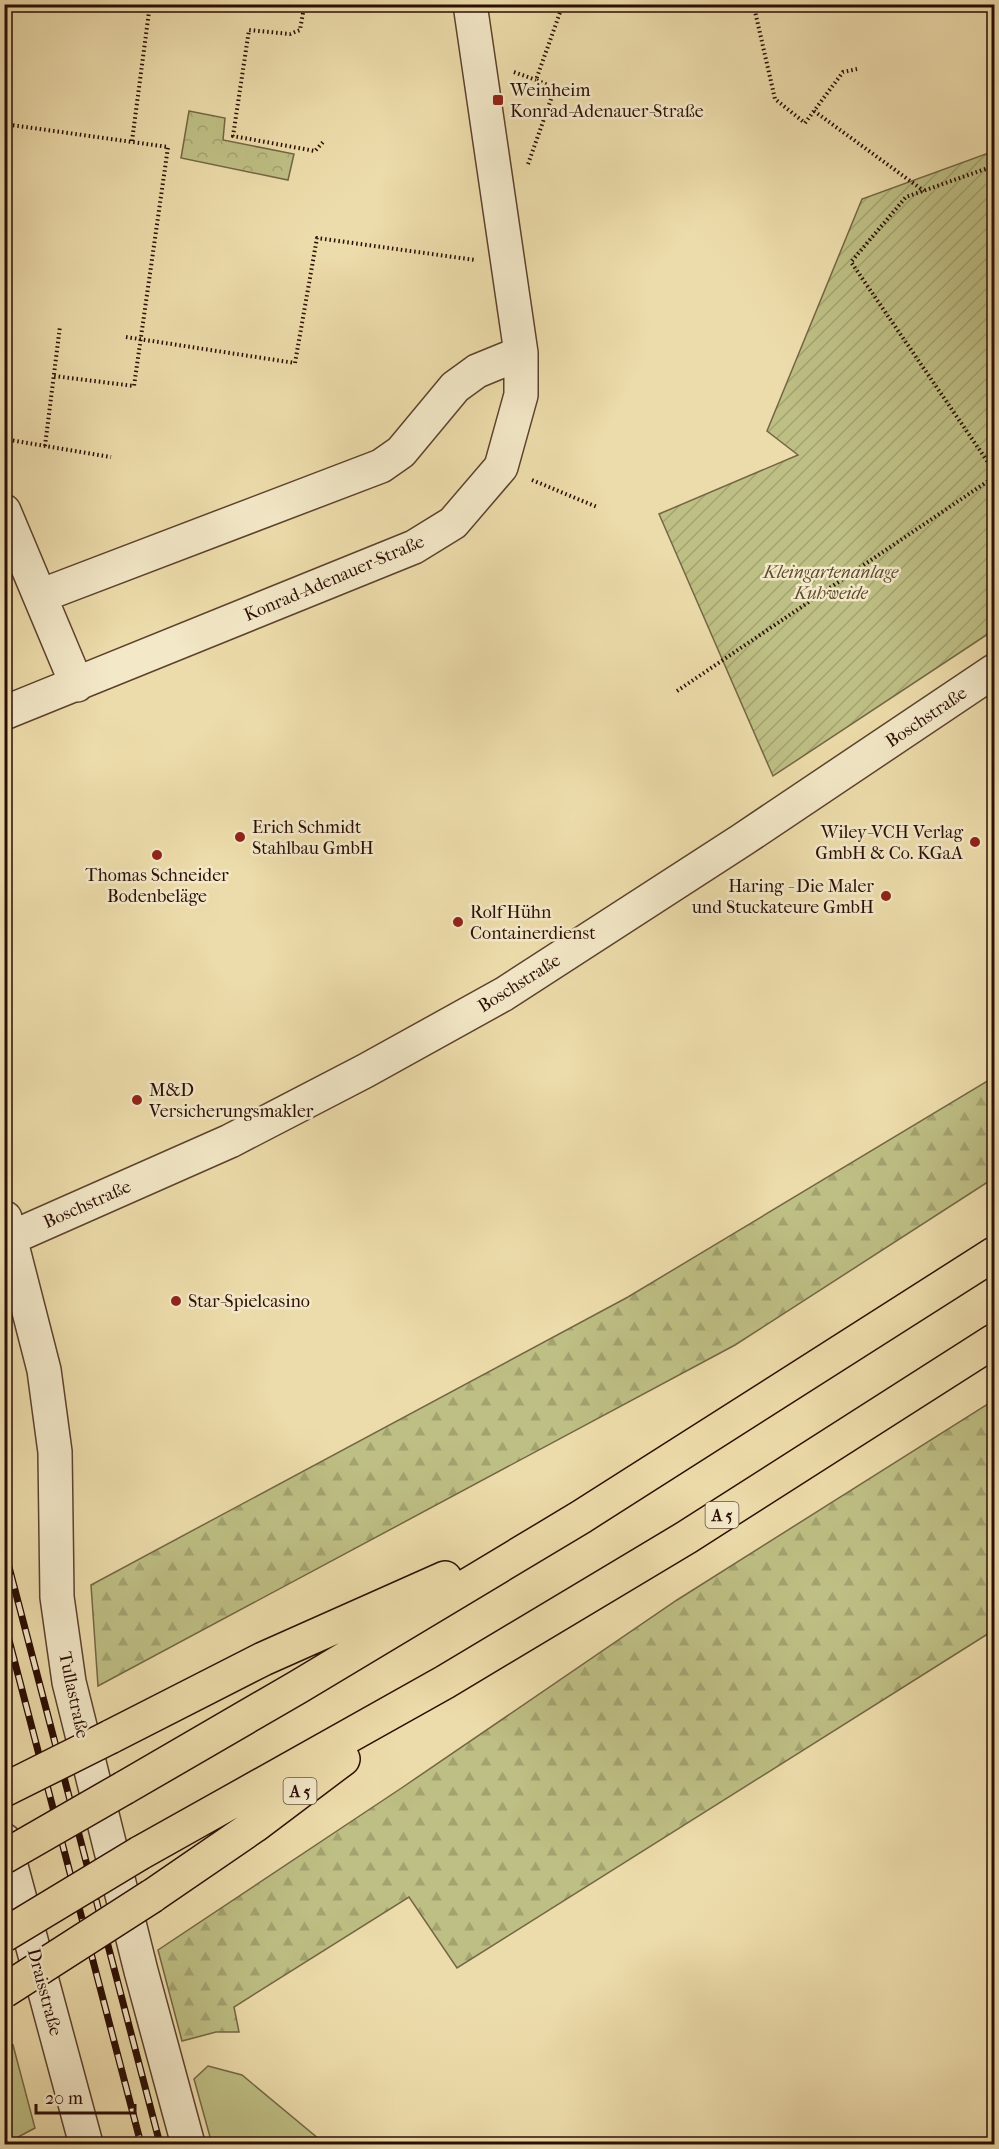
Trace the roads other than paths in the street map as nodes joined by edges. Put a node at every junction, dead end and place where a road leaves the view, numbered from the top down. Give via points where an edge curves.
1 (470, 4) edge
2 (521, 353) junction
3 (4, 511) edge
4 (40, 597) junction
5 (994, 671) edge
6 (77, 685) junction
7 (4, 713) edge
8 (7, 1232) edge
9 (994, 1254) edge
10 (994, 1341) edge
11 (581, 1517) junction
12 (445, 1682) junction
13 (4, 1790) edge
14 (4, 1840) edge
15 (4, 1857) edge
16 (4, 1935) edge
17 (4, 1991) edge
18 (86, 2145) edge
19 (188, 2145) edge

1 - 2 street, Konrad-Adenauer-Straße
2 - 4 street via 477,371 455,387 401,452 381,466
2 - 6 street, Konrad-Adenauer-Straße via 521,395 501,467 453,523 414,547
3 - 4 street
4 - 6 street
5 - 8 street, Boschstraße via 504,994 230,1141
6 - 7 street, Konrad-Adenauer-Straße
8 - 19 street, Tullastraße via 44,1370 55,1452 57,1597 69,1682
9 - 11 highway
10 - 12 highway, A 5 via 687,1537
11 - 13 highway, bridge via 263,1659
11 - 15 highway, bridge
12 - 16 highway, A 5, bridge
12 - 17 highway, A 5, bridge via 254,1826
14 - 18 street, Draisstraße

